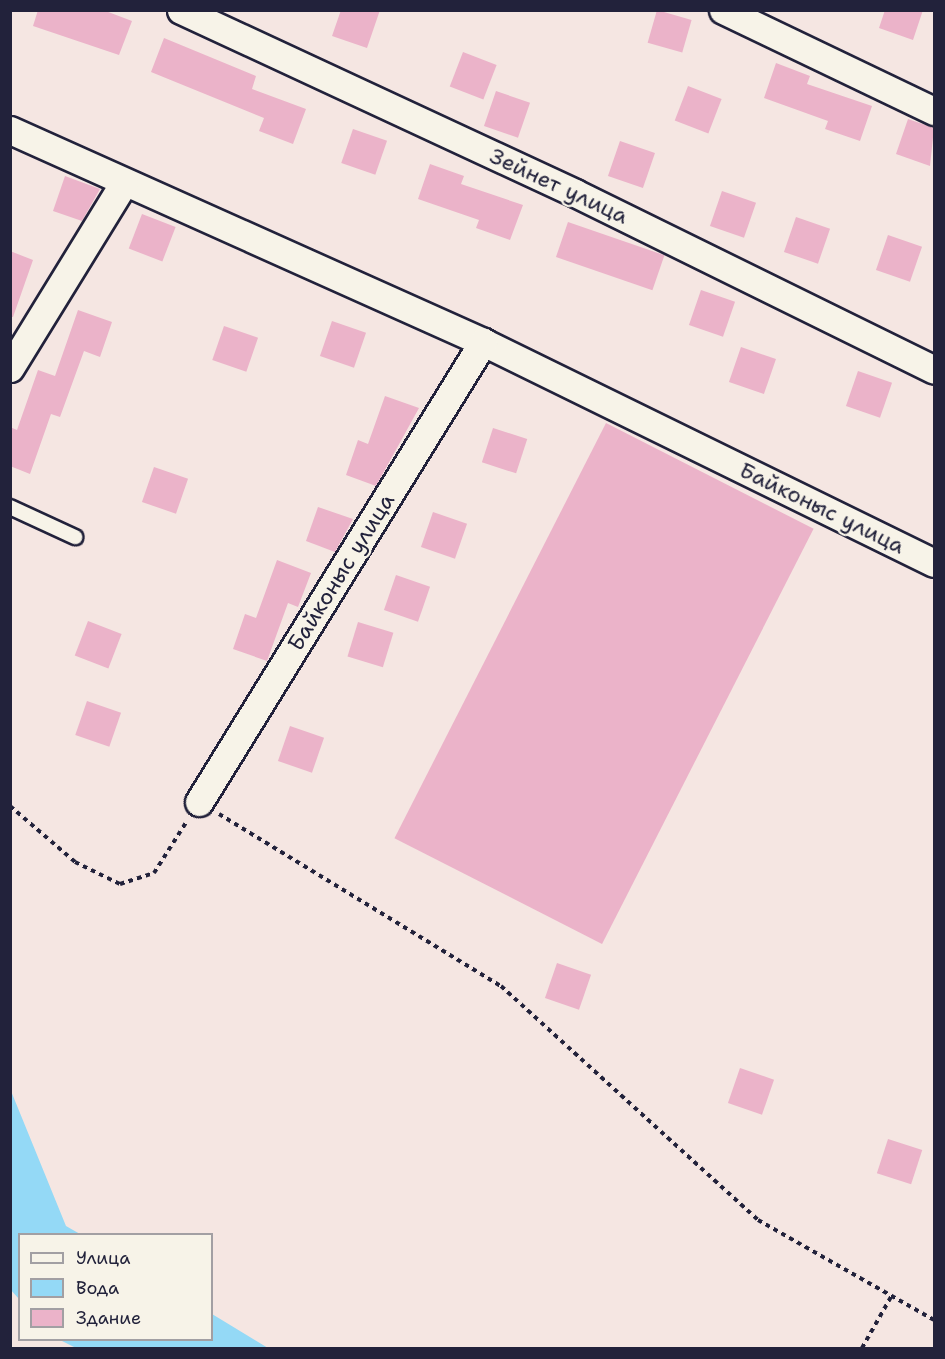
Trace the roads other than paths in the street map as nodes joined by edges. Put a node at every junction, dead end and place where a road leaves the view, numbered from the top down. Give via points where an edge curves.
1 (181, 10) edge
2 (723, 10) edge
3 (934, 111) edge
4 (10, 130) edge
5 (124, 183) junction
6 (483, 342) junction
7 (10, 368) edge
8 (934, 370) edge
9 (10, 507) edge
10 (75, 537) dead end
11 (934, 563) edge
12 (199, 802) road end

1 - 8 street, Зейнет улица via 575,193
2 - 3 street
4 - 5 street, Байконыс улица
5 - 6 street, Байконыс улица
5 - 7 street
6 - 11 street, Байконыс улица
6 - 12 street, Байконыс улица
9 - 10 lane

